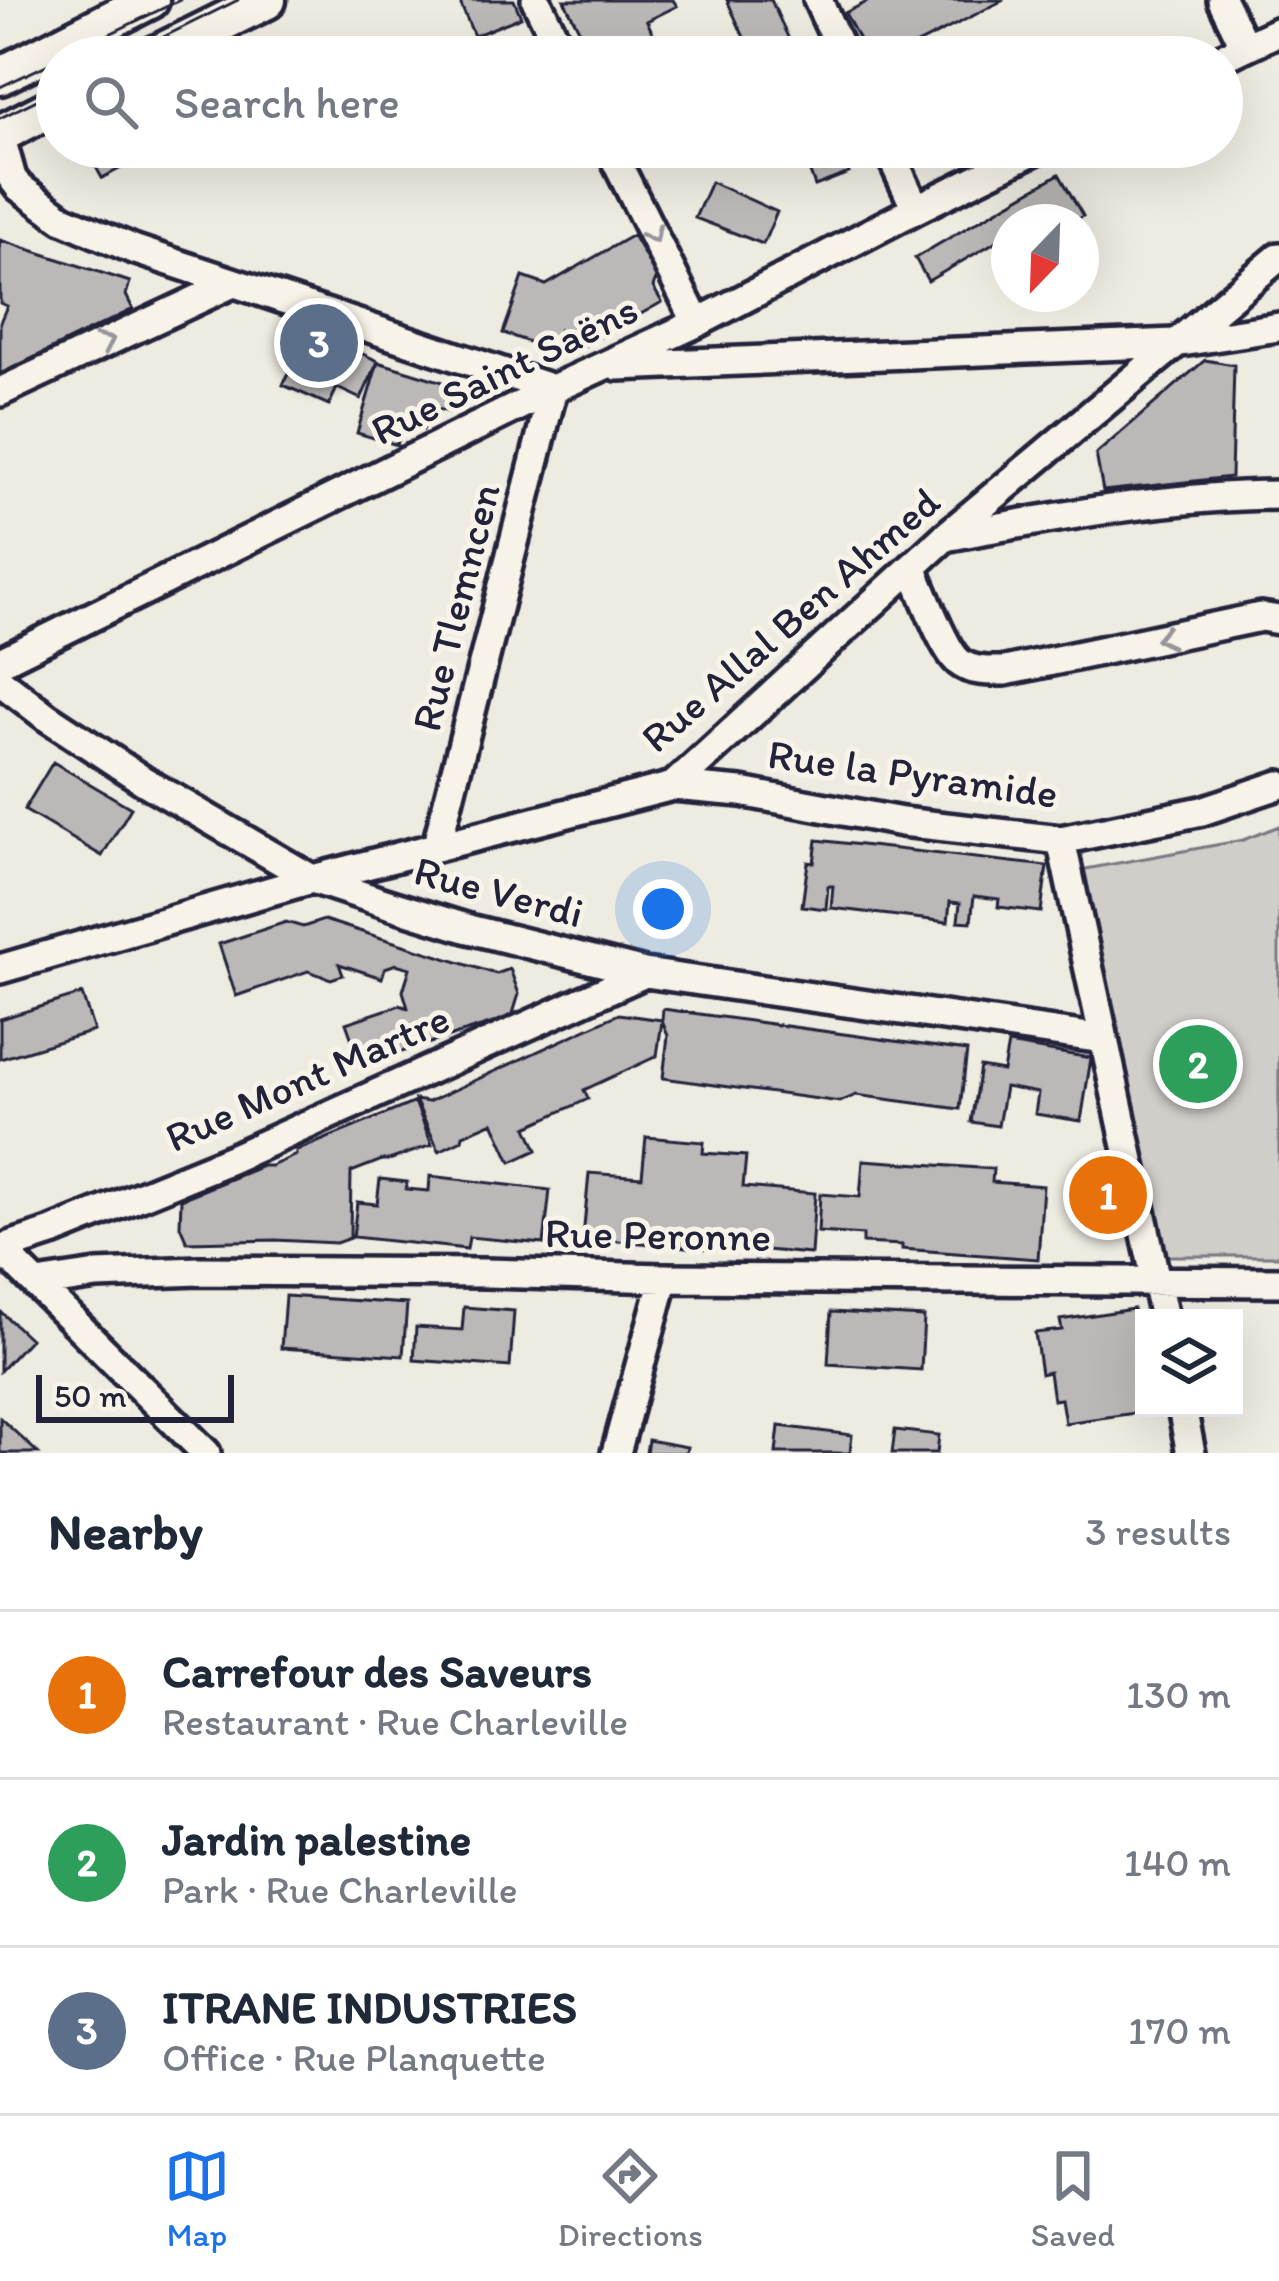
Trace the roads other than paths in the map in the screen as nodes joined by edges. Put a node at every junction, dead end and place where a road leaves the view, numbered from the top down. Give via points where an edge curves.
1 (150, 0) edge
2 (267, 0) edge
3 (536, 0) edge
4 (818, 0) edge
5 (1222, 0) edge
6 (1279, 31) edge
7 (79, 36) edge
8 (194, 36) edge
9 (554, 36) edge
10 (834, 36) edge
11 (1230, 36) edge
12 (1243, 47) edge
13 (36, 58) edge
14 (0, 76) edge
15 (36, 116) edge
16 (0, 135) edge
17 (620, 168) edge
18 (897, 168) edge
19 (998, 168) edge
20 (0, 203) edge
21 (916, 208) junction
22 (63, 219) junction
23 (1279, 257) edge
24 (233, 283) junction
25 (697, 323) junction
26 (1279, 327) edge
27 (1175, 343) junction
28 (602, 366) junction
29 (553, 389) junction
30 (0, 392) edge
31 (1279, 495) edge
32 (946, 536) junction
33 (911, 568) junction
34 (1279, 620) edge
35 (0, 662) edge
36 (0, 681) edge
37 (1279, 785) edge
38 (673, 786) junction
39 (1061, 840) junction
40 (437, 845) junction
41 (312, 879) junction
42 (0, 969) edge
43 (645, 973) junction
44 (1103, 1039) junction
45 (0, 1249) edge
46 (664, 1278) junction
47 (1279, 1282) edge
48 (1157, 1283) junction
49 (37, 1284) junction
50 (1162, 1309) edge
51 (1184, 1417) edge
52 (206, 1453) edge
53 (616, 1453) edge
54 (1191, 1453) edge

1 - 7 main road
2 - 8 main road
3 - 9 street
4 - 10 street
5 - 11 street
6 - 12 street
13 - 14 main road
15 - 16 main road
16 - 22 street via 12,178
17 -> 25 street
18 - 21 street
19 - 21 street, Rue Saint Saëns
20 - 22 street
21 - 25 street, Rue Saint Saëns
22 - 24 street
23 - 27 street, Rue Allal Ben Ahmed
24 - 29 street
30 -> 24 street
25 - 28 street, Rue Saint Saëns
26 - 27 street
27 - 28 street
27 - 32 street, Rue Allal Ben Ahmed
28 - 29 street, Rue Saint Saëns
29 - 35 street, Rue Saint Saëns
29 - 40 street, Rue Tlemncen
31 - 32 street via 1147,502
32 - 33 street, Rue Allal Ben Ahmed
34 -> 33 street via 1261,617 986,671 949,650
33 - 38 street, Rue Allal Ben Ahmed
36 - 41 street, Rue Verdi via 144,781
37 - 39 street, Rue la Pyramide via 1202,811
38 - 39 street, Rue la Pyramide
38 - 40 street, Rue Allal Ben Ahmed
39 - 44 street
40 - 41 street, Rue Allal Ben Ahmed
41 - 42 street, Rue Allal Ben Ahmed
41 - 43 street, Rue Verdi
43 - 44 street, Rue Verdi
43 - 45 street, Rue Mont Martre via 231,1159
44 - 48 street
45 - 49 street
46 - 48 street, Rue Peronne
46 - 49 street, Rue Peronne via 199,1270
46 - 53 street
47 - 48 street, Rue Peronne
48 - 50 street
49 - 52 street
51 - 54 street

